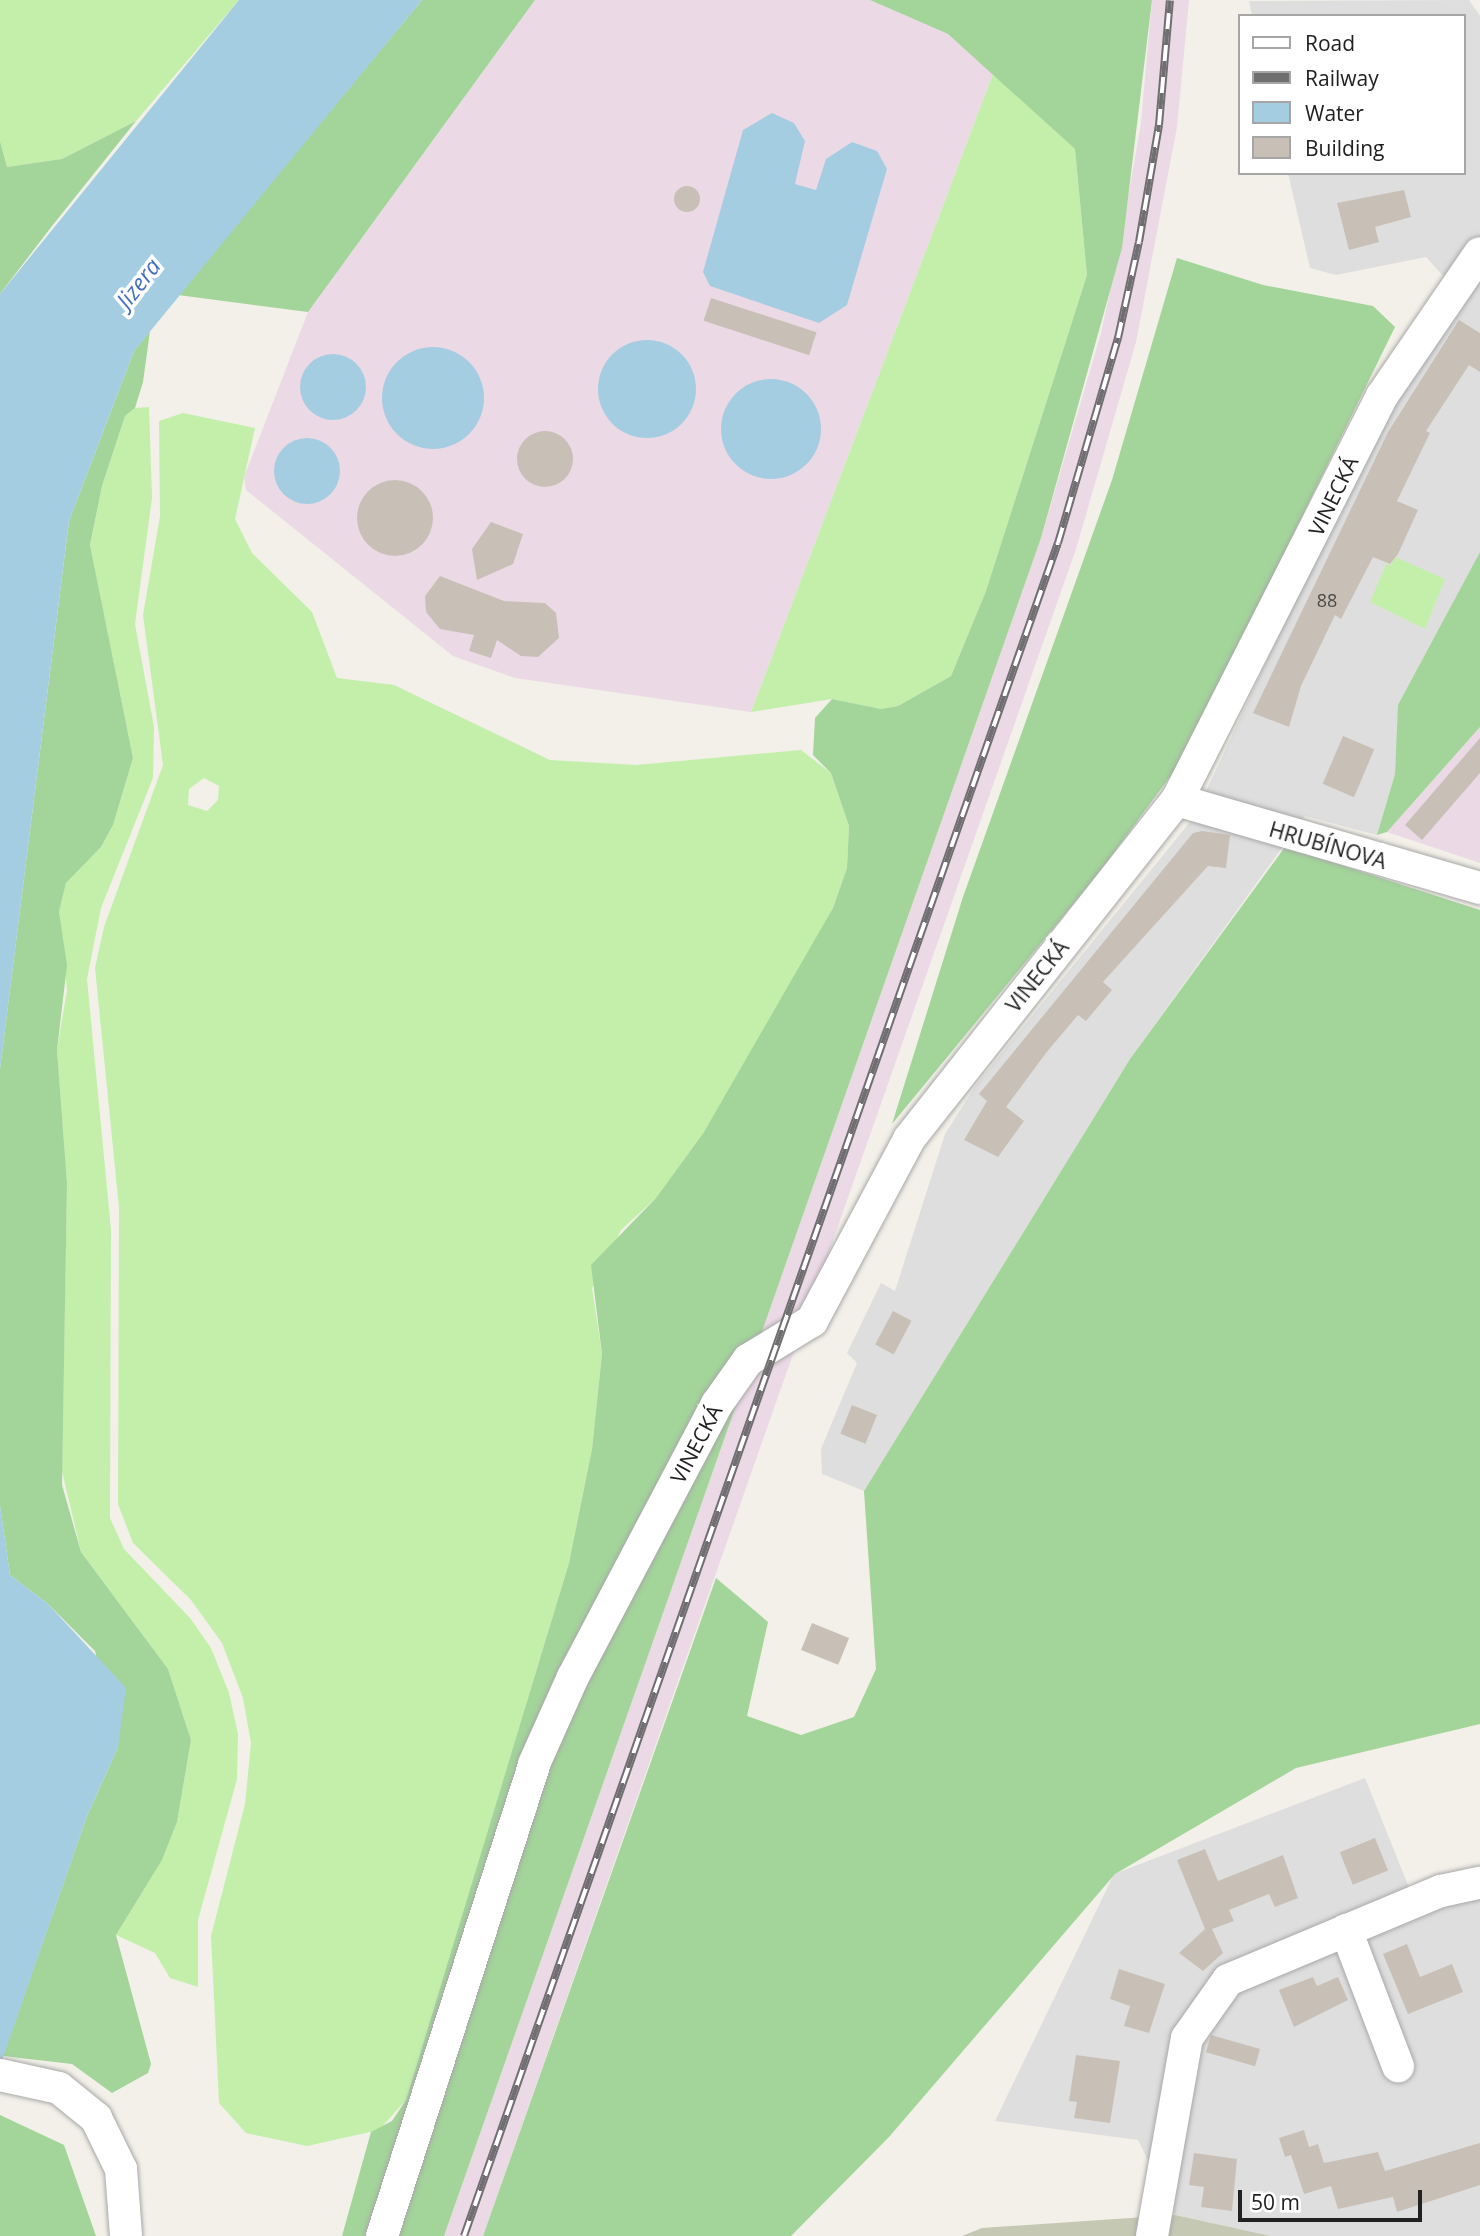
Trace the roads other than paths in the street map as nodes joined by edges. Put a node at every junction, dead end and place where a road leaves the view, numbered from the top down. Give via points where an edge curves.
1 (1480, 253) edge
2 (1177, 800) junction
3 (1480, 888) edge
4 (1480, 1883) edge
5 (1346, 1930) junction
6 (1398, 2066) dead end
7 (0, 2075) edge
8 (126, 2236) edge
9 (382, 2236) edge
10 (1152, 2236) edge

1 - 2 street, VINECKÁ via 1382,396
2 - 3 street, HRUBÍNOVA
2 - 9 street, VINECKÁ via 909,1139 812,1321 748,1360 734,1378 573,1678 534,1764
4 - 5 street via 1441,1891
5 - 6 street
5 - 10 street via 1228,1980 1187,2038
7 - 8 street via 47,2084 85,2106 107,2133 121,2169

